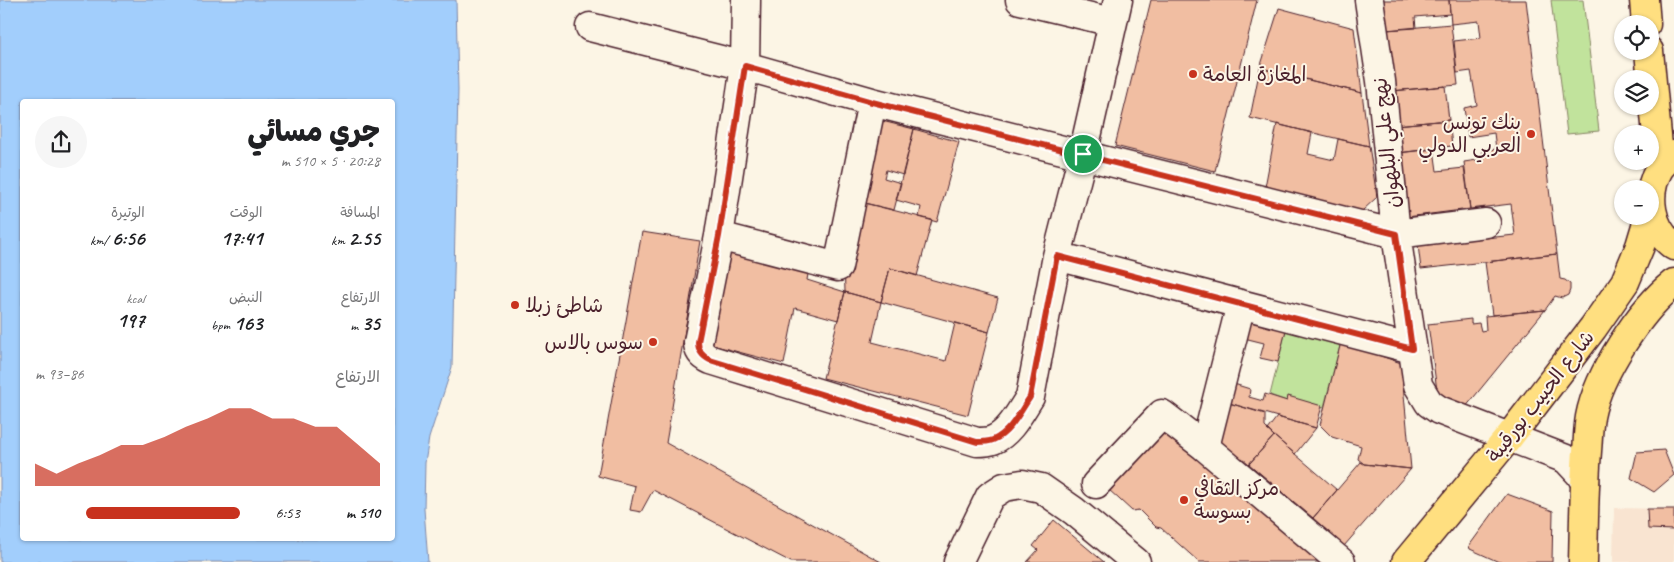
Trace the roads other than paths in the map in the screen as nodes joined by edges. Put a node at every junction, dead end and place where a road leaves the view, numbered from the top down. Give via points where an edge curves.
1 (746, 0) edge
2 (1020, 0) edge
3 (1368, 0) edge
4 (1644, 0) edge
5 (1115, 11) edge
6 (1645, 15) edge
7 (590, 27) dead end
8 (1650, 60) edge
9 (745, 66) junction
10 (872, 102) junction
11 (1083, 154) junction
12 (1667, 160) edge
13 (1654, 180) edge
14 (1486, 222) dead end
15 (1646, 225) edge
16 (1656, 225) edge
17 (1396, 234) junction
18 (719, 236) junction
19 (1674, 246) edge
20 (1057, 256) junction
21 (1674, 283) edge
22 (1241, 304) junction
23 (1412, 349) junction
24 (1510, 436) junction
25 (1205, 446) junction
26 (1585, 482) junction
27 (1096, 484) dead end
28 (958, 562) edge
29 (1136, 562) edge
30 (1341, 562) edge
31 (1406, 562) edge
32 (1583, 562) edge

1 - 9 street
2 - 5 street
3 - 17 street, نهج علي البلهوان
4 - 6 main road
5 - 11 street
7 - 9 street
8 - 12 main road
9 - 10 street
9 - 18 street
10 - 11 street
10 - 18 street via 838,267
11 - 17 street
11 - 20 street
12 - 13 main road, شارع الحبيب بورقيبة
14 - 17 street
15 - 24 main road, شارع الحبيب بورقيبة via 1625,282
16 - 19 main road
17 - 23 street, نهج علي البلهوان
18 - 20 street via 698,342 706,358 977,442 992,441 1004,434 1030,397
20 - 22 street
21 - 26 main road via 1637,322 1602,382 1590,416
22 - 23 street
22 - 25 street
23 - 24 street, نهج علي البلهوان via 1418,385 1429,403 1439,410
24 - 26 street, نهج علي البلهوان via 1566,459
24 - 31 main road, شارع الحبيب بورقيبة
25 - 27 street via 1162,414
25 - 30 street
26 - 32 main road
28 - 29 street via 990,496 1004,487 1022,484 1041,488

